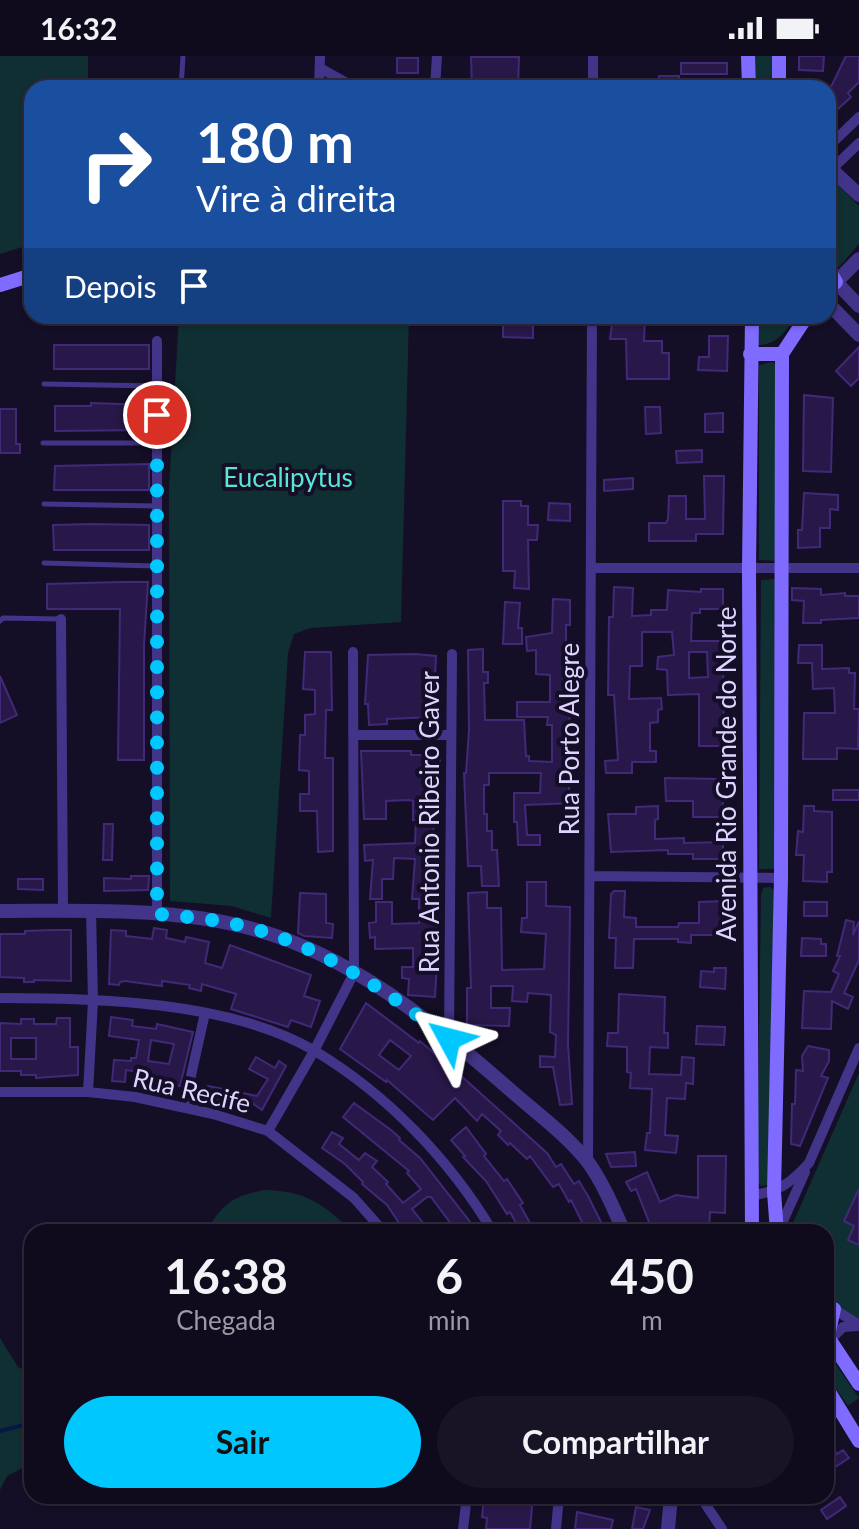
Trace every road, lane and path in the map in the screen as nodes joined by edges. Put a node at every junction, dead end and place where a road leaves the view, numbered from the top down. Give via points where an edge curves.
1 (183, 56) edge
2 (437, 56) edge
3 (593, 56) edge
4 (748, 56) edge
5 (779, 56) edge
6 (320, 62) edge
7 (182, 80) edge
8 (345, 80) edge
9 (436, 80) edge
10 (593, 80) edge
11 (749, 80) edge
12 (779, 80) edge
13 (859, 117) edge
14 (836, 139) edge
15 (859, 143) edge
16 (836, 163) edge
17 (836, 174) edge
18 (859, 195) edge
19 (859, 259) edge
20 (836, 276) edge
21 (24, 278) edge
22 (0, 285) edge
23 (836, 285) edge
24 (859, 306) edge
25 (836, 311) edge
26 (592, 324) edge
27 (752, 324) edge
28 (802, 324) edge
29 (859, 335) edge
30 (157, 341) dead end
31 (750, 354) junction
32 (782, 354) junction
33 (44, 384) dead end
34 (157, 386) junction
35 (43, 443) dead end
36 (157, 443) junction
37 (44, 504) dead end
38 (157, 506) junction
39 (44, 563) dead end
40 (157, 566) junction
41 (592, 568) junction
42 (783, 568) junction
43 (859, 568) edge
44 (749, 569) junction
45 (61, 619) joint
46 (0, 621) edge
47 (353, 652) dead end
48 (452, 654) dead end
49 (353, 735) junction
50 (451, 735) junction
51 (591, 876) junction
52 (781, 878) junction
53 (750, 879) junction
54 (63, 910) junction
55 (0, 911) edge
56 (91, 911) junction
57 (157, 914) junction
58 (354, 973) junction
59 (0, 998) edge
60 (93, 1001) junction
61 (205, 1013) junction
62 (449, 1039) junction
63 (859, 1048) edge
64 (314, 1051) junction
65 (0, 1092) edge
66 (88, 1092) junction
67 (184, 1107) junction
68 (268, 1131) junction
69 (588, 1162) junction
70 (809, 1163) junction
71 (774, 1192) junction
72 (750, 1196) junction
73 (377, 1224) edge
74 (487, 1224) edge
75 (620, 1224) edge
76 (752, 1224) edge
77 (777, 1224) edge
78 (782, 1224) edge
79 (834, 1310) edge
80 (859, 1326) edge
81 (834, 1333) edge
82 (834, 1346) edge
83 (859, 1384) edge
84 (834, 1400) edge
85 (859, 1410) edge
86 (845, 1419) junction
87 (859, 1441) edge
88 (466, 1504) edge
89 (558, 1504) edge
90 (670, 1504) edge
91 (705, 1504) edge
92 (463, 1529) edge
93 (556, 1529) edge
94 (668, 1529) edge
95 (722, 1529) edge

1 - 7 lane
2 - 9 street
3 - 10 street
4 - 11 main road
5 - 12 main road
6 - 8 street
13 - 14 street
15 - 16 street
17 - 18 street
19 - 20 street
21 - 22 main road
23 - 24 street
25 - 29 street
26 - 41 street, Rua Porto Alegre
27 - 31 main road, Avenida Rio Grande do Norte
28 - 32 main road
30 - 34 street
31 - 32 main road
31 - 44 main road, Avenida Rio Grande do Norte
32 - 42 main road, Avenida Rio Grande do Norte
33 - 34 lane
34 - 36 street
35 - 36 lane
36 - 38 street
37 - 38 lane
38 - 40 street
39 - 40 lane
40 - 57 street
41 - 44 street
41 - 51 street, Rua Porto Alegre
42 - 43 street
42 - 44 street
42 - 52 main road, Avenida Rio Grande do Norte
44 - 53 main road, Avenida Rio Grande do Norte
45 - 46 lane
45 - 54 street
47 - 49 street
48 - 50 street, Rua Antonio Ribeiro Gaver
49 - 50 street
49 - 58 street
50 - 62 street, Rua Antonio Ribeiro Gaver
51 - 53 street
51 - 69 street, Rua Porto Alegre
52 - 53 street
52 - 71 main road, Avenida Rio Grande do Norte
53 - 72 main road, Avenida Rio Grande do Norte
54 - 55 street
54 - 56 street
56 - 57 street
56 - 60 street
57 - 58 street via 256,930
58 - 62 street
58 - 64 street
59 - 60 street
60 - 61 street
60 - 66 street
61 - 64 street
61 - 67 street
62 - 69 street
63 - 70 street
64 - 68 street
64 - 74 street via 414,1129
65 - 66 street, Rua Recife
66 - 67 street, Rua Recife
67 - 68 street, Rua Recife
68 - 73 street, Rua Recife via 354,1198
69 - 75 street
70 - 71 street
70 - 78 street
71 - 72 street
71 - 77 main road, Avenida Rio Grande do Norte
72 - 76 main road, Avenida Rio Grande do Norte
79 - 80 street
80 - 81 street
82 - 83 main road
84 - 86 main road
85 - 86 main road
86 - 87 main road
88 - 92 street
89 - 93 street
90 - 94 street
91 - 95 street

